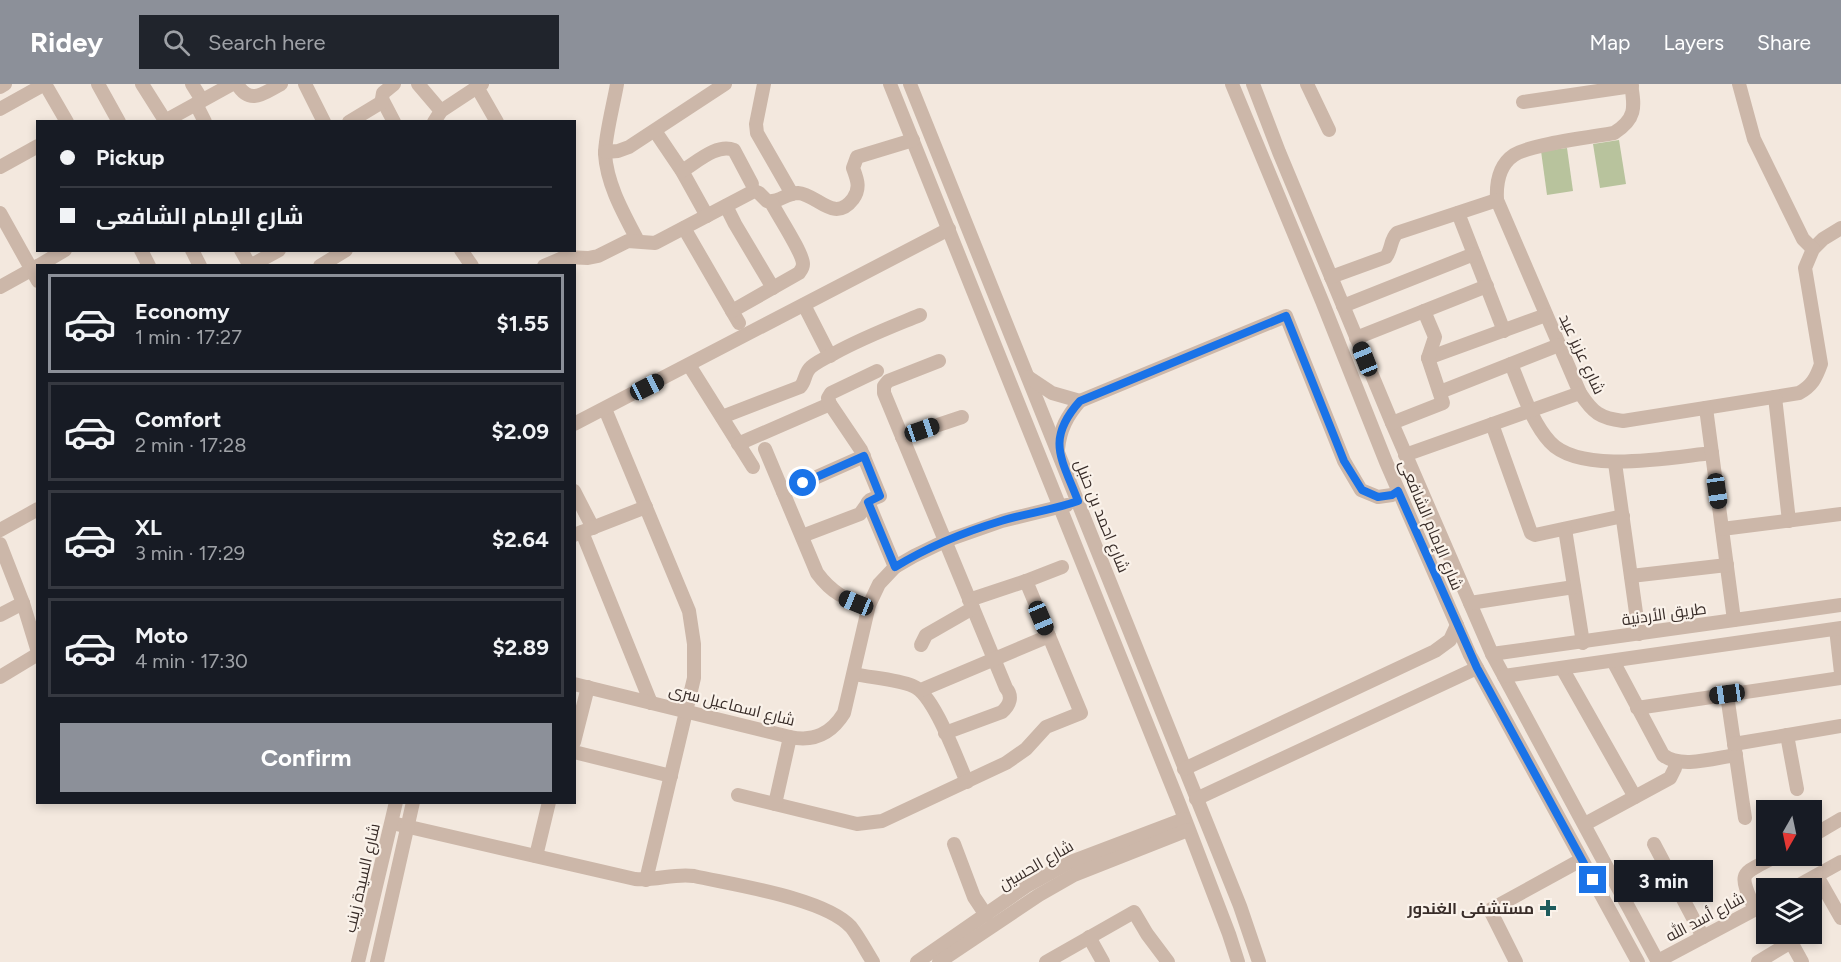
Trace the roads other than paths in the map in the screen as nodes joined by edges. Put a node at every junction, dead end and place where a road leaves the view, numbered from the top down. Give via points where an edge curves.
1 (5, 84) edge
2 (45, 84) edge
3 (98, 84) edge
4 (142, 84) edge
5 (192, 84) edge
6 (231, 84) edge
7 (237, 84) edge
8 (281, 84) edge
9 (305, 84) edge
10 (418, 84) edge
11 (617, 84) edge
12 (725, 84) edge
13 (764, 84) edge
14 (890, 84) edge
15 (910, 84) edge
16 (1232, 84) edge
17 (1253, 84) edge
18 (1307, 84) edge
19 (1739, 84) edge
20 (390, 85) edge
21 (479, 85) edge
22 (1631, 85) edge
23 (0, 87) edge
24 (1585, 88) edge
25 (199, 102) junction
26 (382, 102) junction
27 (1523, 102) dead end
28 (0, 109) edge
29 (438, 116) edge
30 (65, 120) edge
31 (118, 120) edge
32 (165, 120) edge
33 (168, 120) edge
34 (205, 120) edge
35 (323, 120) edge
36 (352, 120) edge
37 (393, 120) edge
38 (496, 120) edge
39 (655, 130) junction
40 (1329, 130) dead end
41 (913, 140) junction
42 (36, 152) edge
43 (605, 152) junction
44 (0, 167) edge
45 (682, 171) junction
46 (752, 184) dead end
47 (792, 194) junction
48 (1497, 200) junction
49 (771, 202) junction
50 (726, 206) junction
51 (0, 213) edge
52 (1458, 213) junction
53 (707, 216) junction
54 (684, 228) junction
55 (1841, 228) edge
56 (949, 229) junction
57 (638, 241) junction
58 (1813, 249) junction
59 (62, 252) edge
60 (275, 252) edge
61 (343, 252) edge
62 (575, 253) edge
63 (1474, 254) junction
64 (45, 264) edge
65 (254, 264) edge
66 (323, 264) edge
67 (549, 264) edge
68 (36, 270) edge
69 (1331, 277) junction
70 (1487, 286) junction
71 (0, 287) edge
72 (773, 288) junction
73 (804, 305) junction
74 (1343, 306) junction
75 (732, 311) junction
76 (1424, 311) junction
77 (920, 315) dead end
78 (1546, 315) junction
79 (1350, 322) junction
80 (739, 323) dead end
81 (1334, 329) junction
82 (1504, 331) junction
83 (1356, 338) junction
84 (1559, 345) junction
85 (830, 356) junction
86 (1428, 358) junction
87 (939, 361) dead end
88 (689, 364) junction
89 (1511, 364) junction
90 (878, 371) dead end
91 (1028, 377) junction
92 (1440, 392) junction
93 (1580, 393) junction
94 (1775, 397) junction
95 (1080, 401) junction
96 (830, 404) junction
97 (1706, 408) junction
98 (605, 409) junction
99 (1530, 411) junction
100 (722, 417) junction
101 (962, 417) dead end
102 (576, 423) edge
103 (1392, 423) junction
104 (1492, 424) junction
105 (903, 437) junction
106 (738, 444) junction
107 (765, 449) dead end
108 (1058, 451) junction
109 (1712, 453) junction
110 (1405, 455) junction
111 (864, 456) junction
112 (1615, 463) junction
113 (753, 467) dead end
114 (1398, 491) junction
115 (783, 492) junction
116 (576, 500) edge
117 (1078, 501) junction
118 (868, 502) junction
119 (646, 507) junction
120 (1060, 507) junction
121 (36, 509) edge
122 (1841, 514) edge
123 (1623, 516) junction
124 (1789, 520) junction
125 (1565, 529) junction
126 (1722, 529) junction
127 (0, 530) edge
128 (583, 532) edge
129 (802, 537) junction
130 (945, 541) junction
131 (0, 544) edge
132 (1727, 565) junction
133 (895, 567) junction
134 (1062, 567) dead end
135 (1631, 576) junction
136 (1026, 581) junction
137 (1574, 587) junction
138 (23, 603) junction
139 (1470, 603) junction
140 (971, 604) junction
141 (869, 605) junction
142 (1841, 605) edge
143 (0, 615) edge
144 (1734, 621) junction
145 (1457, 625) junction
146 (1839, 628) edge
147 (1639, 634) junction
148 (1049, 636) junction
149 (1583, 643) junction
150 (921, 645) dead end
151 (36, 646) edge
152 (36, 654) edge
153 (1492, 654) junction
154 (993, 658) junction
155 (1612, 661) junction
156 (1477, 668) junction
157 (1562, 668) junction
158 (1841, 673) edge
159 (854, 674) junction
160 (1504, 676) junction
161 (0, 677) edge
162 (1841, 678) edge
163 (581, 685) edge
164 (921, 690) junction
165 (1727, 694) junction
166 (651, 703) junction
167 (1637, 708) junction
168 (686, 711) junction
169 (576, 726) edge
170 (1841, 726) edge
171 (945, 733) junction
172 (1786, 735) junction
173 (790, 737) junction
174 (1735, 749) junction
175 (576, 752) edge
176 (1676, 762) junction
177 (1184, 769) junction
178 (671, 776) junction
179 (967, 782) junction
180 (1797, 789) dead end
181 (738, 795) dead end
182 (1635, 797) junction
183 (1196, 799) junction
184 (396, 804) edge
185 (414, 804) edge
186 (549, 804) edge
187 (775, 804) junction
188 (1745, 818) dead end
189 (1841, 819) edge
190 (392, 823) junction
191 (1585, 824) junction
192 (1186, 825) junction
193 (408, 826) junction
194 (1822, 830) edge
195 (954, 844) dead end
196 (1654, 844) dead end
197 (536, 856) junction
198 (1581, 860) junction
199 (1841, 862) edge
200 (1758, 866) edge
201 (1817, 876) junction
202 (1813, 878) edge
203 (646, 880) junction
204 (1040, 886) junction
205 (1756, 900) edge
206 (1756, 909) edge
207 (986, 915) junction
208 (1841, 918) edge
209 (1089, 937) junction
210 (1703, 937) junction
211 (1781, 944) edge
212 (1792, 944) edge
213 (358, 962) edge
214 (377, 962) edge
215 (873, 962) edge
216 (917, 962) edge
217 (939, 962) edge
218 (1046, 962) edge
219 (1103, 962) edge
220 (1168, 962) edge
221 (1238, 962) edge
222 (1259, 962) edge
223 (1516, 962) edge
224 (1638, 962) edge
225 (1658, 962) edge
226 (1758, 962) edge
227 (1802, 962) edge

1 - 23 street
2 - 28 street
2 - 30 street
3 - 31 street
4 - 32 street
5 - 25 street
6 - 25 street
7 - 8 street via 247,96 255,97
9 - 35 street
10 - 29 street
11 - 43 street
12 - 39 street
13 - 47 street via 756,124 758,133
14 - 41 street
15 - 91 street, شارع احمد بن حنبل
16 - 81 street, شارع الإمام الشافعى
17 - 69 street, شارع الإمام الشافعى
18 - 40 street
19 - 58 street via 1754,139 1803,239
20 - 26 street
21 - 29 street
21 - 38 street
22 - 24 street
22 - 48 street via 1634,102 1625,126 1614,133 1530,148 1514,155 1502,167 1496,183
24 - 27 street
25 - 33 street
25 - 34 street
26 - 36 street
26 - 37 street
39 - 43 street via 629,147
39 - 45 street
41 - 47 street via 857,157 853,168 858,189 842,207 825,207 804,194
41 - 56 street
42 - 44 street
43 - 57 street via 616,198
45 - 46 street via 719,148 729,148 734,150
45 - 53 street
47 - 49 street
48 - 52 street
48 - 78 street, شارع عزيز عيد
49 - 50 street via 754,191
49 - 72 street via 803,262 799,273
50 - 53 street
50 - 72 street
51 - 68 street
52 - 63 street
52 - 69 street via 1396,233 1386,256
53 - 54 street
54 - 57 street via 655,243
54 - 75 street
55 - 58 street
56 - 73 street
56 - 120 street
57 - 62 street via 588,258
58 - 94 street, شارع عزيز عيد via 1805,268 1821,364 1809,388
59 - 64 street
60 - 65 street
61 - 66 street
62 - 67 street
63 - 70 street
63 - 74 street
68 - 71 street
69 - 74 street, شارع الإمام الشافعى
70 - 76 street
70 - 82 street
72 - 75 street
73 - 85 street
73 - 88 street
74 - 79 street, شارع الإمام الشافعى
75 - 80 street
76 - 83 street
76 - 86 street via 1435,337
77 - 85 street via 862,338
78 - 82 street
78 - 84 street, شارع عزيز عيد
79 - 81 street
79 - 83 street, شارع الإمام الشافعى
81 - 114 street, شارع الإمام الشافعى
82 - 86 street
83 - 103 street, شارع الإمام الشافعى
84 - 89 street
84 - 93 street, شارع عزيز عيد
85 - 100 street via 811,367 801,387
86 - 92 street
87 - 105 street via 884,386
88 - 98 street
88 - 100 street
89 - 92 street
89 - 99 street
90 - 96 street via 831,393
91 - 95 street via 1052,393
91 - 108 street, شارع احمد بن حنبل
92 - 103 street via 1441,405
93 - 97 street, شارع عزيز عيد via 1590,409 1605,418 1623,421
93 - 99 street
94 - 97 street, شارع عزيز عيد
94 - 124 street
95 - 108 street via 1064,424
95 - 114 street via 1286,316 1344,461 1362,490 1378,497
96 - 106 street
96 - 111 street
97 - 109 street
98 - 102 street
98 - 119 street
99 - 104 street
99 - 112 street via 1551,444 1571,455
100 - 106 street
101 - 105 street
103 - 110 street, شارع الإمام الشافعى
104 - 110 street
104 - 125 street via 1531,534
105 - 130 street
106 - 113 street
107 - 115 street
108 - 117 street, شارع احمد بن حنبل
109 - 112 street
109 - 126 street
110 - 139 street, شارع الإمام الشافعى
111 - 115 street
111 - 118 street via 880,496
112 - 123 street
114 - 145 street, شارع الإمام الشافعى
115 - 129 street
116 - 128 street
117 - 120 street, شارع اسماعيل سرى
117 - 177 street, شارع احمد بن حنبل
118 - 129 street via 860,514
118 - 133 street
119 - 128 street
119 - 168 street via 689,611 694,678
120 - 130 street, شارع اسماعيل سرى via 1002,521
120 - 192 street
121 - 127 street
122 - 124 street
123 - 125 street
123 - 135 street
124 - 126 street
125 - 137 street
126 - 132 street
128 - 166 street
129 - 141 street via 827,586 856,603
130 - 133 street, شارع اسماعيل سرى
130 - 140 street
131 - 138 street
132 - 135 street
132 - 144 street
133 - 141 street, شارع اسماعيل سرى via 879,584
134 - 136 street
135 - 147 street
136 - 140 street
136 - 148 street
137 - 139 street
137 - 149 street
138 - 143 street
138 - 151 street
139 - 153 street, شارع الإمام الشافعى
140 - 150 street via 926,635
140 - 154 street
141 - 159 street, شارع اسماعيل سرى
142 - 144 street, طريق الأردنية
144 - 147 street, طريق الأردنية
145 - 156 street, شارع الإمام الشافعى
145 - 177 street via 1450,640 1435,651
146 - 155 street
146 - 158 street
147 - 149 street, طريق الأردنية
148 - 154 street
148 - 179 street via 1081,713 1046,727 1017,757
149 - 153 street, طريق الأردنية
152 - 161 street
153 - 160 street, شارع الإمام الشافعى
154 - 164 street
154 - 171 street via 1010,693 1008,708
155 - 157 street
155 - 167 street
156 - 183 street
156 - 198 street, شارع الإمام الشافعى
157 - 160 street
157 - 182 street
159 - 164 street
159 - 173 street, شارع اسماعيل سرى via 838,723 816,738
160 - 191 street, شارع الإمام الشافعى
162 - 165 street
163 - 166 street, شارع اسماعيل سرى
163 - 169 street
164 - 171 street
165 - 167 street
165 - 174 street
166 - 168 street, شارع اسماعيل سرى
167 - 176 street via 1663,755
168 - 173 street, شارع اسماعيل سرى
168 - 178 street
170 - 172 street
171 - 179 street
172 - 174 street
172 - 180 street
173 - 187 street
174 - 176 street
174 - 188 street
175 - 178 street
176 - 182 street via 1670,778
177 - 183 street, شارع احمد بن حنبل
178 - 203 street
179 - 187 street via 870,824
181 - 187 street
182 - 191 street
183 - 222 street, شارع احمد بن حنبل
184 - 190 street, شارع السيدة زينب
185 - 193 street, شارع السيدة زينب
186 - 197 street
189 - 194 street
190 - 193 street
190 - 213 street, شارع السيدة زينب
191 - 225 street, شارع الإمام الشافعى
192 - 204 street, شارع الحسين via 1090,853 1068,863
192 - 221 street
193 - 197 street
193 - 214 street, شارع السيدة زينب
195 - 207 street via 974,897
196 - 210 street
197 - 203 street
198 - 223 street via 1490,910
198 - 224 street, شارع الإمام الشافعى
199 - 201 street
200 - 205 street via 1743,878
201 - 202 street
201 - 208 street
203 - 215 street via 680,874 809,903 832,912 851,927
204 - 207 street, شارع الحسين
204 - 217 street, شارع الحسين
206 - 210 street, شارع أسد الله
207 - 216 street, شارع الحسين
209 - 218 street
209 - 219 street
209 - 220 street via 1134,912
210 - 225 street, شارع أسد الله
211 - 226 street
212 - 227 street

